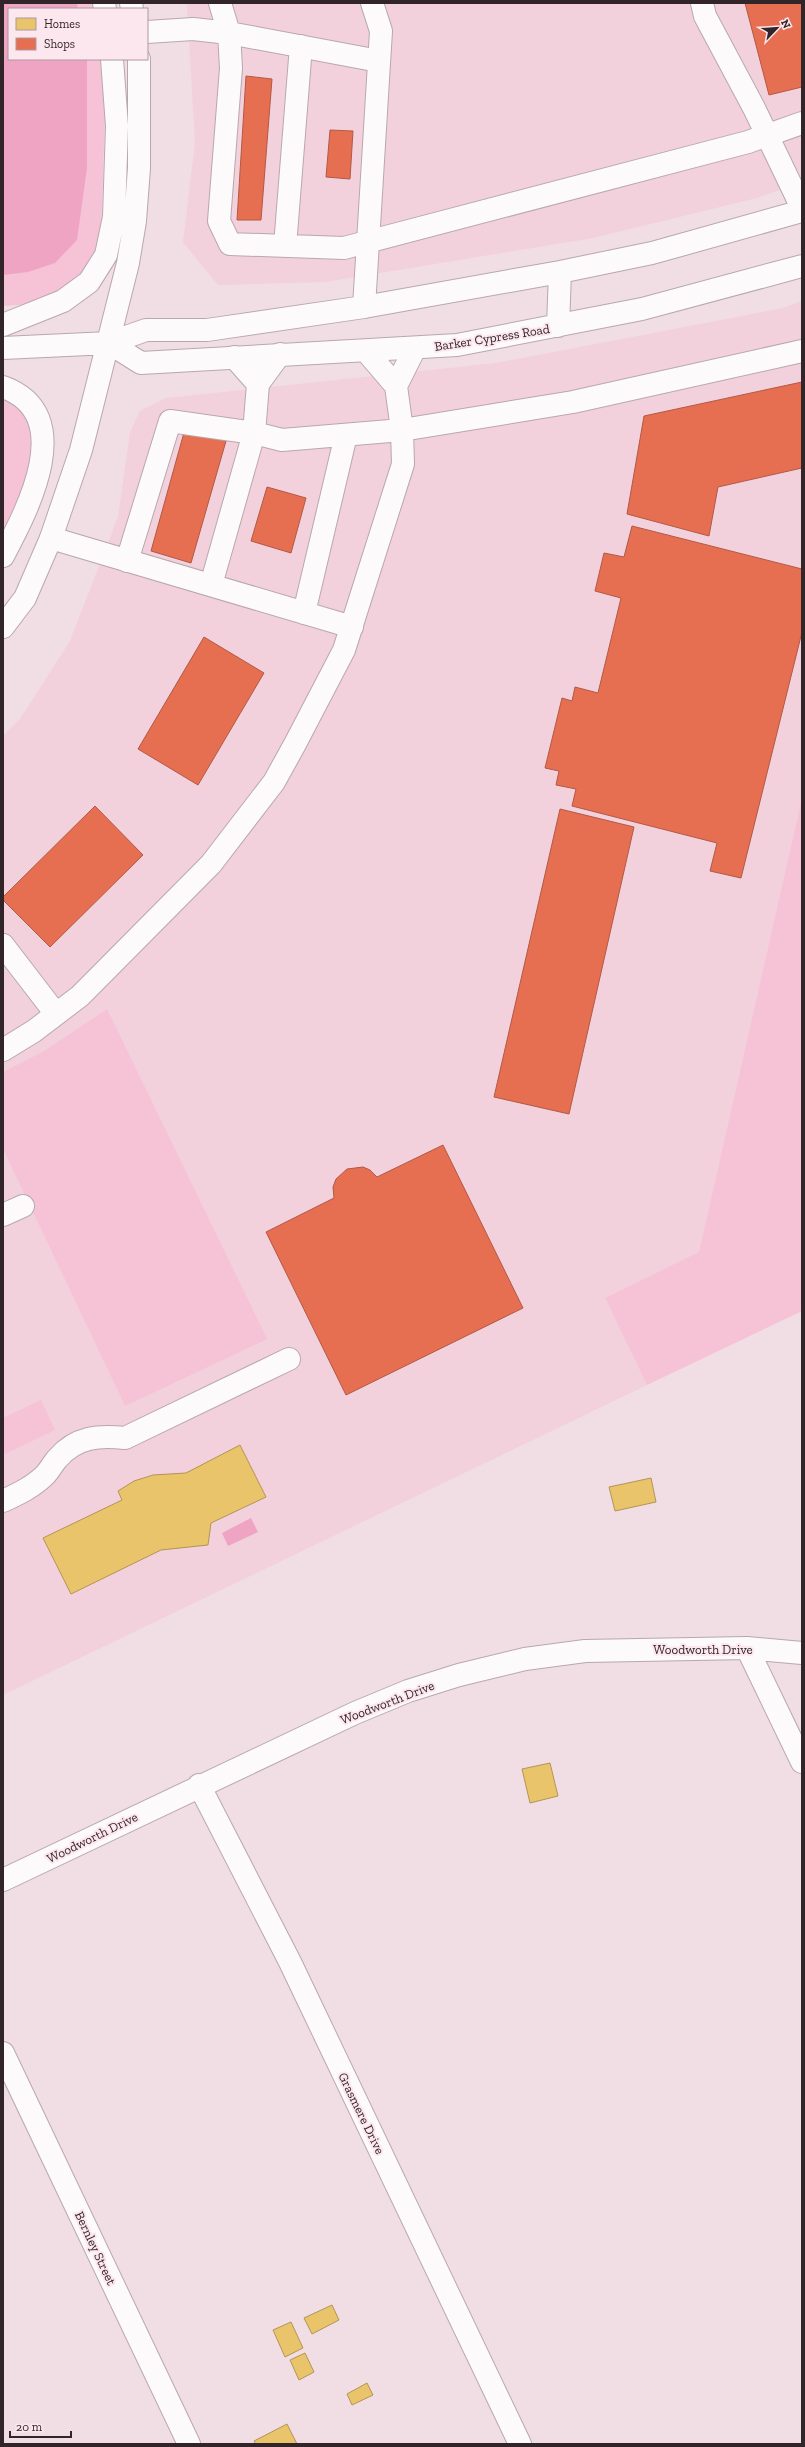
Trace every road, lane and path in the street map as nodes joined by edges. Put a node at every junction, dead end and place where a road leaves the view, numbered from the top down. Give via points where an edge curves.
1 (220, 3) edge
2 (372, 3) edge
3 (702, 3) edge
4 (148, 32) edge
5 (229, 33) junction
6 (301, 46) junction
7 (112, 60) edge
8 (139, 60) edge
9 (379, 61) junction
10 (802, 123) edge
11 (766, 134) junction
12 (802, 208) edge
13 (802, 211) edge
14 (368, 240) junction
15 (285, 246) junction
16 (802, 266) edge
17 (560, 272) junction
18 (364, 308) junction
19 (3, 325) edge
20 (558, 326) junction
21 (109, 343) junction
22 (3, 348) edge
23 (416, 348) junction
24 (366, 351) junction
25 (802, 351) edge
26 (280, 354) junction
27 (234, 357) junction
28 (258, 384) junction
29 (396, 386) junction
30 (3, 387) edge
31 (402, 430) junction
32 (254, 433) junction
33 (346, 435) junction
34 (51, 538) junction
35 (3, 556) edge
36 (127, 561) junction
37 (212, 585) junction
38 (304, 613) junction
39 (3, 627) edge
40 (352, 627) junction
41 (3, 945) edge
42 (56, 1014) junction
43 (3, 1050) edge
44 (23, 1206) dead end
45 (3, 1215) edge
46 (288, 1359) dead end
47 (3, 1501) edge
48 (747, 1648) junction
49 (802, 1653) edge
50 (802, 1762) edge
51 (199, 1785) junction
52 (3, 1880) edge
53 (3, 2053) edge
54 (189, 2444) edge
55 (520, 2444) edge

1 - 5 main road
2 - 9 main road via 381,31
3 - 11 main road via 705,16
4 - 5 main road via 193,30
5 - 6 main road
5 - 15 main road via 231,68 219,221 230,244
6 - 9 main road
6 - 15 main road
7 - 19 main road via 117,126 114,217 106,255 89,282 63,301
8 - 21 main road via 139,168 135,221
9 - 14 main road
10 - 11 main road
11 - 12 main road
11 - 14 main road via 748,142
13 - 17 main road via 652,253
14 - 15 main road via 344,248
14 - 18 main road
16 - 20 main road, Barker Cypress Road via 642,309
17 - 18 main road
17 - 20 main road
18 - 21 main road via 206,330 146,330
20 - 23 main road, Barker Cypress Road via 457,345
21 - 22 main road
21 - 27 main road, Barker Cypress Road via 141,363
21 - 34 main road via 81,450
23 - 24 main road, Barker Cypress Road
23 - 29 main road
24 - 26 main road, Barker Cypress Road
24 - 29 main road
25 - 31 main road via 573,402
26 - 27 main road, Barker Cypress Road
26 - 28 main road
27 - 28 main road
28 - 32 main road
29 - 31 main road
30 - 35 main road via 14,391 31,404 42,433 40,474
31 - 33 main road
31 - 40 main road via 403,464
32 - 33 main road via 282,440
32 - 36 main road via 170,421
32 - 37 main road
33 - 38 main road
34 - 36 main road
34 - 39 main road via 25,598
36 - 37 main road
37 - 38 main road
38 - 40 main road
40 - 42 main road via 344,650 270,787 211,864 105,973
41 - 42 main road
42 - 43 main road
44 - 45 main road
46 - 47 main road via 125,1438 90,1438 72,1445 58,1458 46,1475 30,1488
48 - 49 main road, Woodworth Drive
48 - 50 main road
48 - 51 main road, Woodworth Drive via 585,1651 525,1659 459,1675 408,1691 355,1713
51 - 52 main road, Woodworth Drive
51 - 55 main road, Grasmere Drive via 290,1962
53 - 54 main road, Bernley Street

